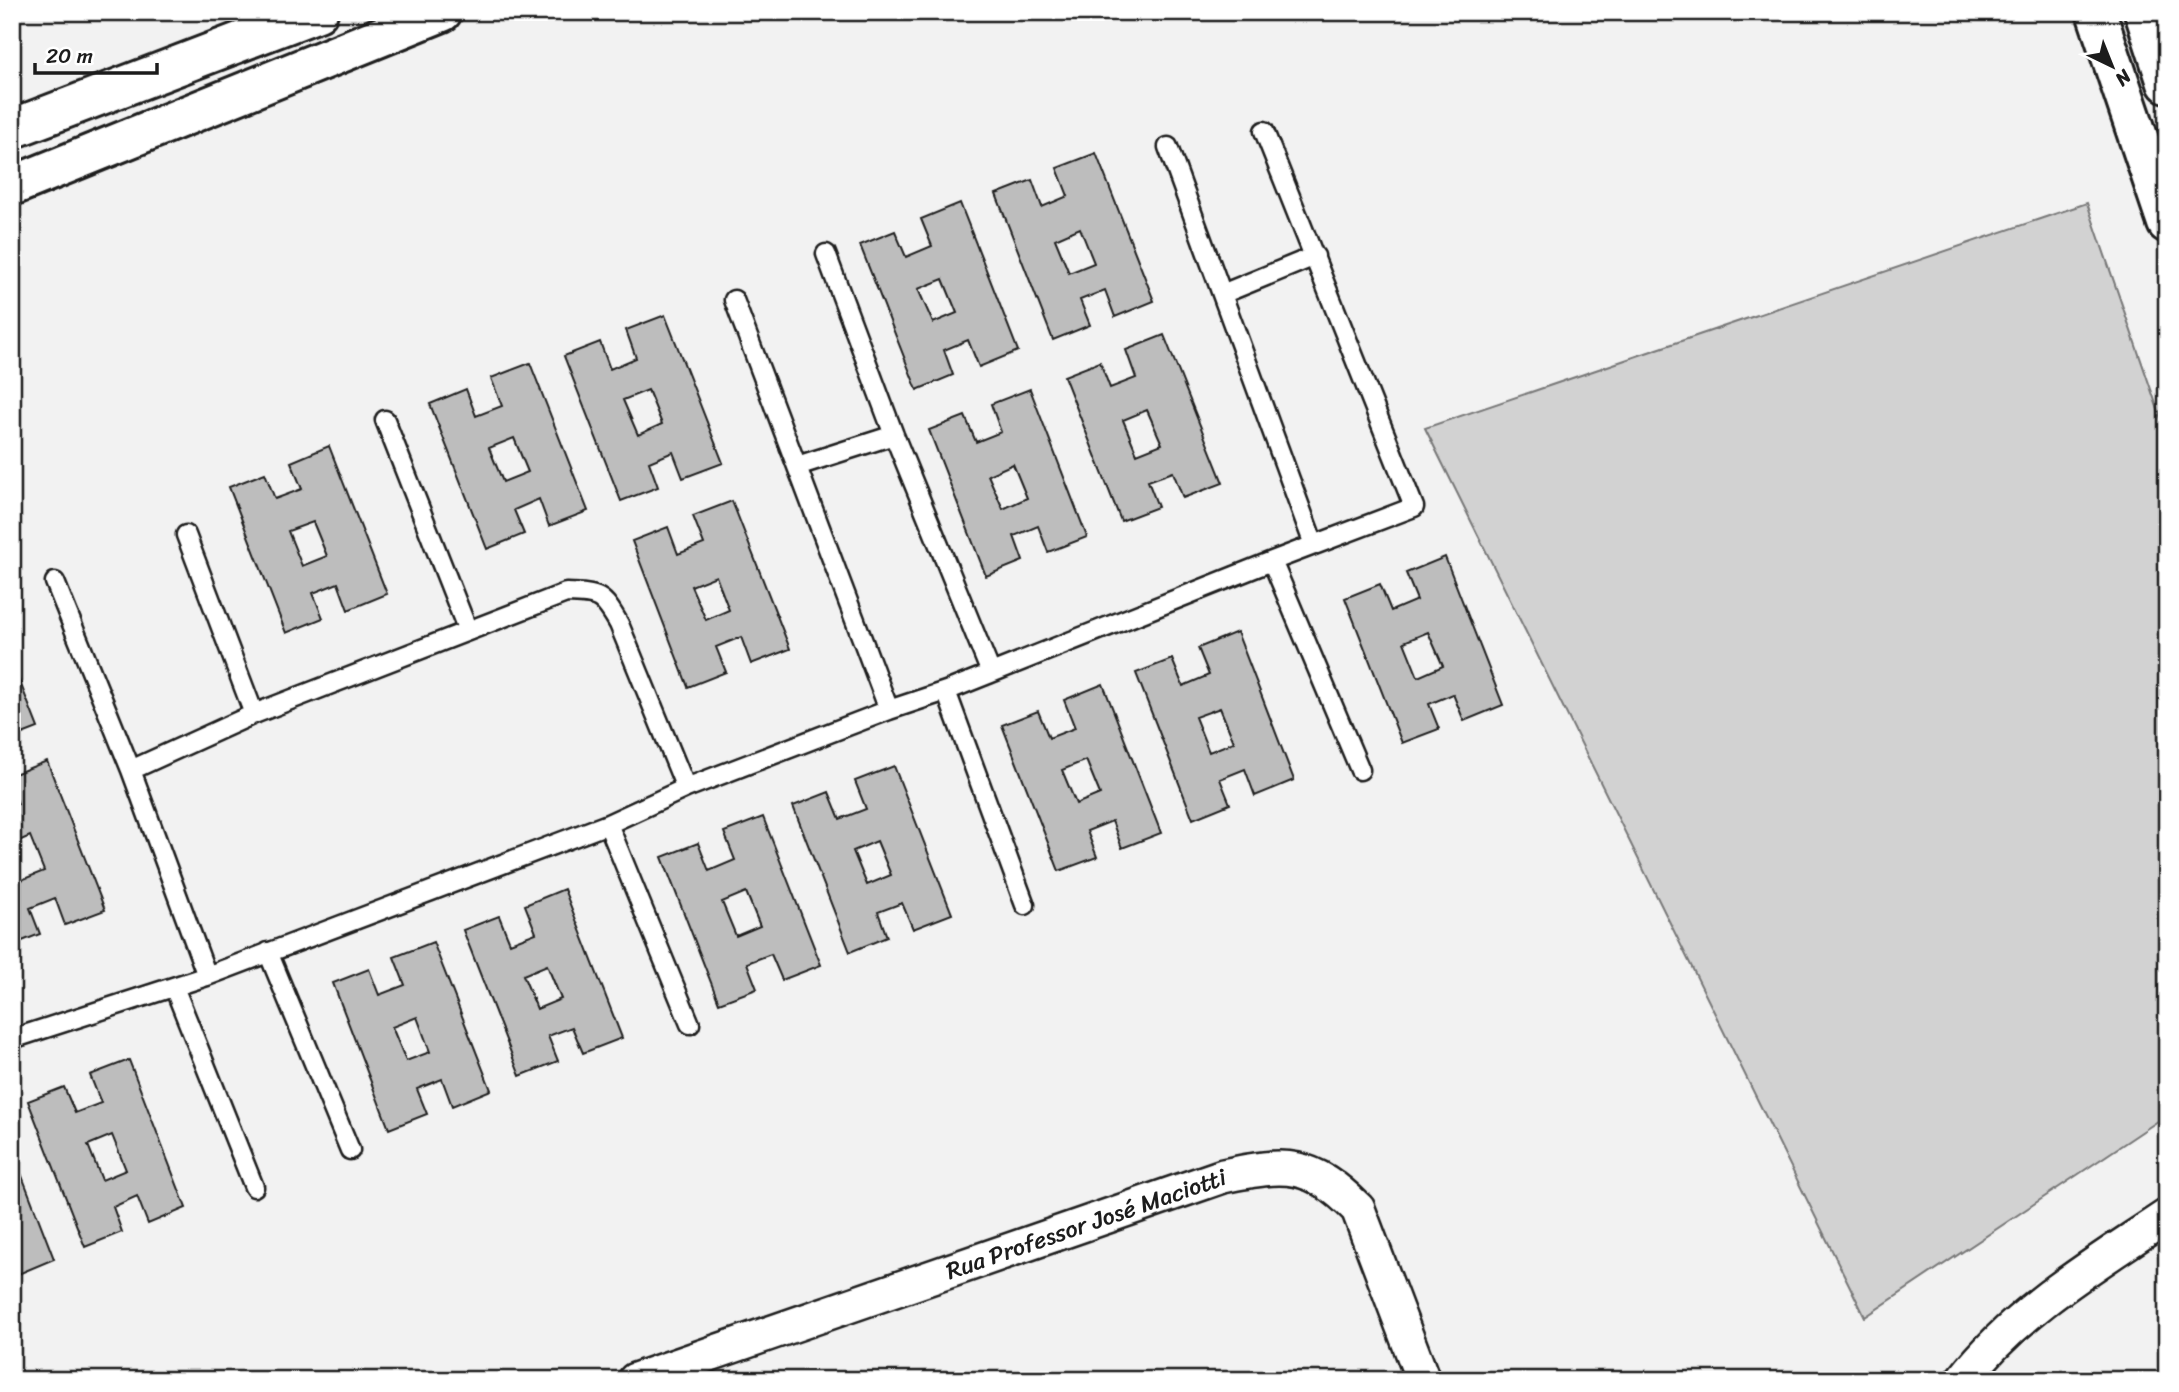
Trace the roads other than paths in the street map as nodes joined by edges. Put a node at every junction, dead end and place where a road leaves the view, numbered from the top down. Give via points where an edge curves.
1 (318, 12) edge
2 (442, 12) edge
3 (2096, 12) edge
4 (2144, 12) edge
5 (2167, 83) edge
6 (12, 129) edge
7 (1264, 131) dead end
8 (1168, 147) dead end
9 (12, 186) edge
10 (2166, 218) edge
11 (826, 254) dead end
12 (1315, 256) junction
13 (1222, 294) junction
14 (734, 300) dead end
15 (385, 420) dead end
16 (894, 435) junction
17 (797, 466) junction
18 (186, 535) dead end
19 (1314, 545) junction
20 (1272, 561) junction
21 (55, 582) dead end
22 (468, 631) junction
23 (991, 673) junction
24 (946, 691) junction
25 (888, 710) junction
26 (254, 714) junction
27 (131, 770) junction
28 (1360, 770) dead end
29 (686, 788) junction
30 (608, 824) junction
31 (1025, 905) dead end
32 (268, 952) junction
33 (207, 976) junction
34 (174, 987) junction
35 (690, 1024) dead end
36 (12, 1039) edge
37 (350, 1150) dead end
38 (254, 1187) dead end
39 (2167, 1216) edge
40 (635, 1380) edge
41 (1423, 1380) edge
42 (1963, 1380) edge

1 - 6 street
2 - 9 street
3 - 10 street
4 - 5 street
7 - 12 lane
8 - 13 lane
11 - 16 lane
12 - 13 lane
12 - 19 lane via 1413,508
13 - 19 lane
14 - 17 lane
15 - 22 lane
16 - 17 lane
16 - 23 lane
17 - 25 lane
18 - 26 lane
19 - 20 lane
20 - 23 lane
20 - 28 lane
21 - 27 lane
22 - 26 lane
22 - 29 lane via 566,593 592,594 607,603
23 - 24 lane
24 - 25 lane
24 - 31 lane
25 - 29 lane
26 - 27 lane
27 - 33 lane
29 - 30 lane
30 - 32 lane
30 - 35 lane
32 - 33 lane
32 - 37 lane
33 - 34 lane
34 - 36 lane
34 - 38 lane
39 - 42 street via 2045,1298 1978,1360
40 - 41 street, Rua Professor José Maciotti via 1223,1176 1292,1168 1317,1175 1358,1209

